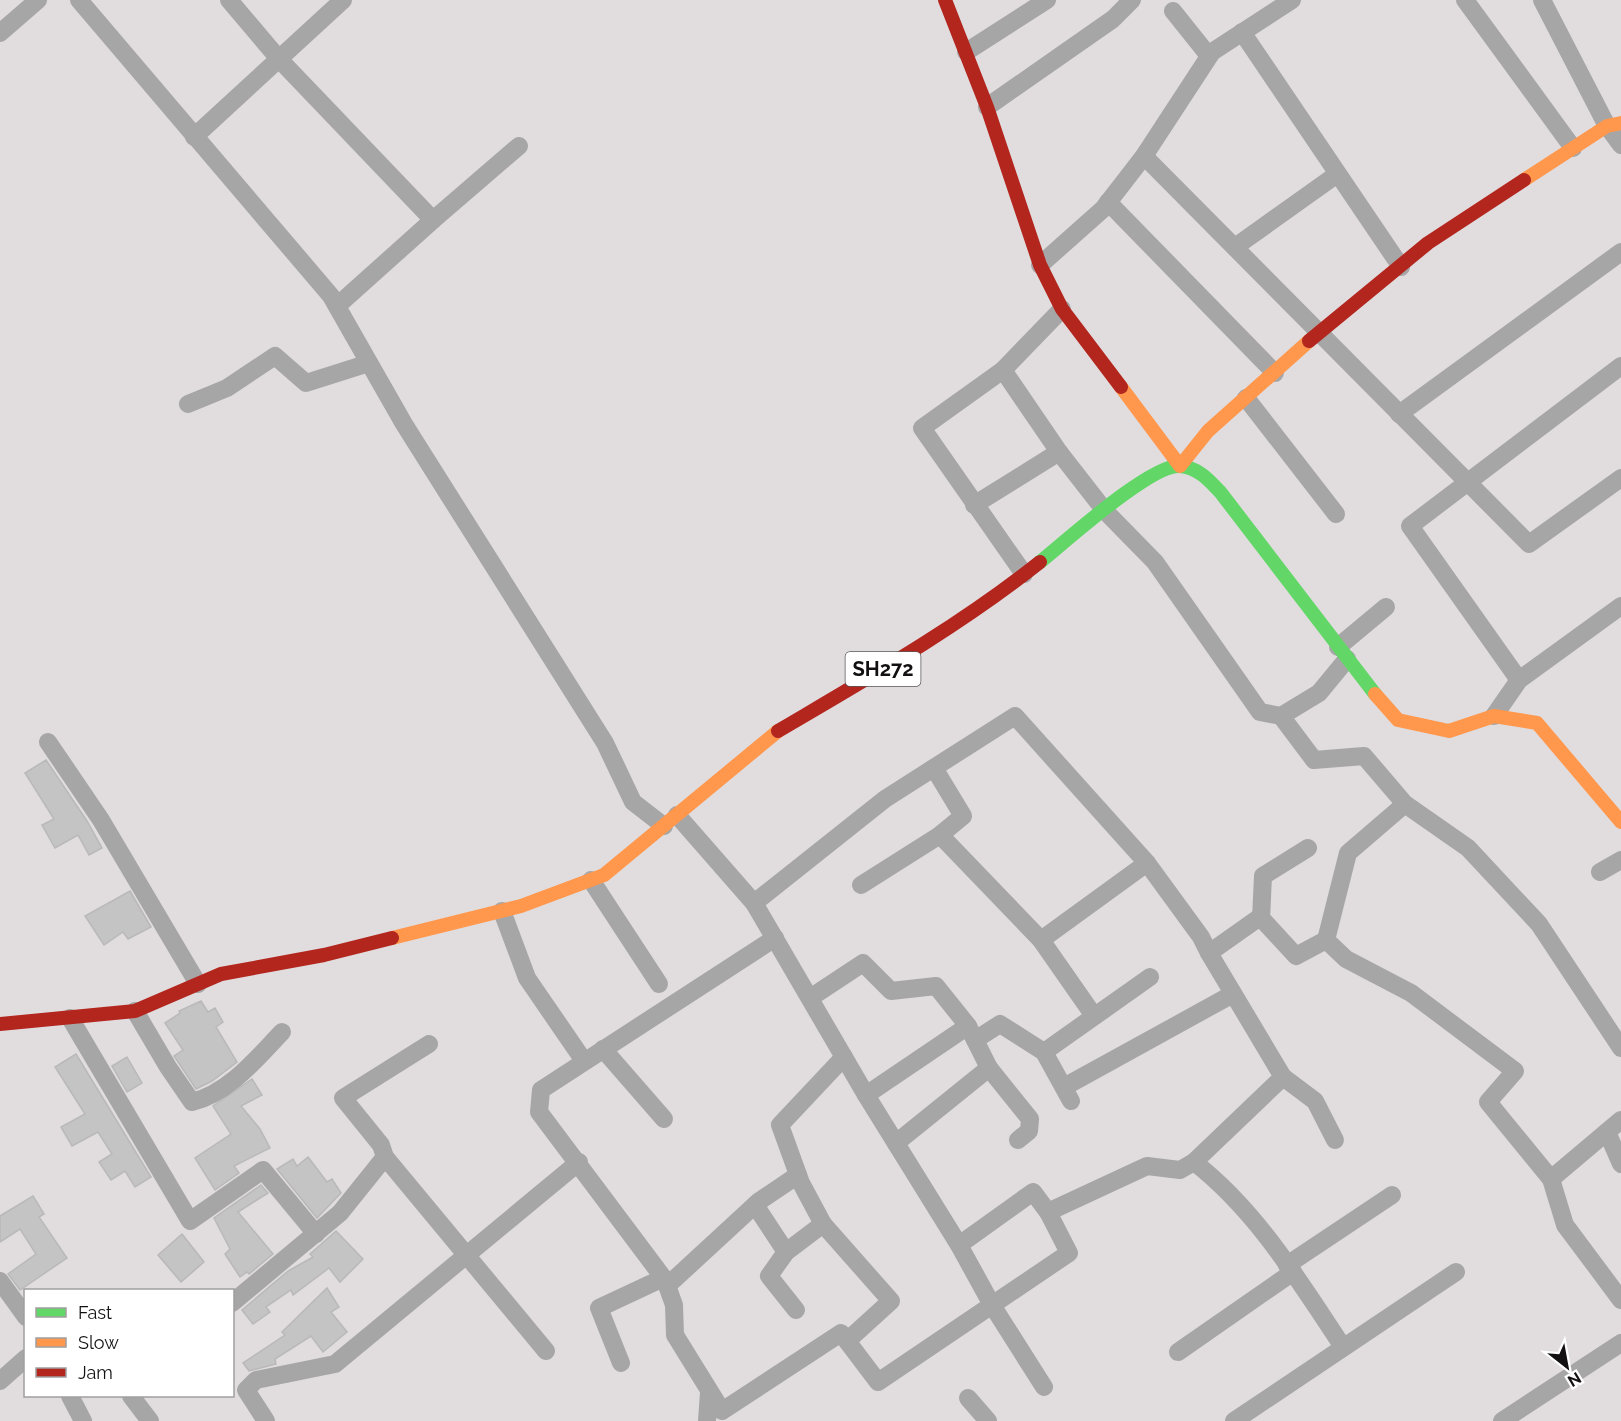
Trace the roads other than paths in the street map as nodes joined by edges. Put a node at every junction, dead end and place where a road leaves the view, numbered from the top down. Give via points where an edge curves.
1 (38, 0) edge
2 (79, 0) edge
3 (229, 0) edge
4 (343, 0) edge
5 (945, 0) edge
6 (1047, 0) edge
7 (1132, 0) edge
8 (1292, 0) edge
9 (1465, 0) edge
10 (1542, 0) edge
11 (1173, 11) dead end
12 (1242, 32) junction
13 (0, 33) edge
14 (966, 52) junction
15 (1209, 56) junction
16 (279, 59) junction
17 (987, 107) junction
18 (1614, 124) edge
19 (194, 137) junction
20 (1621, 145) edge
21 (519, 146) dead end
22 (1573, 148) junction
23 (1144, 156) junction
24 (1336, 175) junction
25 (1108, 202) junction
26 (433, 220) junction
27 (1235, 247) junction
28 (1621, 252) edge
29 (1040, 265) junction
30 (1401, 267) junction
31 (336, 306) junction
32 (1062, 309) junction
33 (1320, 332) junction
34 (369, 363) junction
35 (1621, 366) edge
36 (1003, 370) junction
37 (1275, 373) junction
38 (1246, 398) junction
39 (188, 404) dead end
40 (1399, 414) junction
41 (1059, 452) junction
42 (1180, 466) junction
43 (1621, 478) edge
44 (1466, 481) junction
45 (974, 505) junction
46 (1105, 511) junction
47 (1336, 514) dead end
48 (1024, 574) junction
49 (1621, 606) edge
50 (1386, 607) dead end
51 (1342, 653) junction
52 (1519, 680) junction
53 (1281, 716) junction
54 (1494, 716) junction
55 (48, 742) dead end
56 (934, 768) junction
57 (1405, 804) junction
58 (670, 821) junction
59 (1621, 822) edge
60 (940, 835) junction
61 (1308, 848) dead end
62 (1621, 860) edge
63 (1147, 863) junction
64 (1600, 872) dead end
65 (591, 880) junction
66 (861, 885) dead end
67 (754, 903) junction
68 (502, 911) junction
69 (1261, 919) junction
70 (775, 938) junction
71 (1041, 940) junction
72 (1326, 940) junction
73 (1209, 953) junction
74 (1150, 976) dead end
75 (198, 984) junction
76 (659, 984) dead end
77 (1233, 994) junction
78 (810, 998) junction
79 (135, 1011) junction
80 (1094, 1016) junction
81 (70, 1018) junction
82 (0, 1024) edge
83 (282, 1032) dead end
84 (972, 1033) junction
85 (429, 1044) dead end
86 (1621, 1047) edge
87 (603, 1049) junction
88 (1044, 1052) junction
89 (844, 1057) junction
90 (584, 1061) junction
91 (989, 1068) junction
92 (1283, 1077) junction
93 (866, 1095) junction
94 (664, 1119) dead end
95 (1621, 1120) edge
96 (1607, 1132) junction
97 (1018, 1140) dead end
98 (1335, 1140) dead end
99 (896, 1143) junction
100 (385, 1157) junction
101 (579, 1162) junction
102 (1194, 1162) junction
103 (1621, 1164) edge
104 (798, 1175) junction
105 (1551, 1179) junction
106 (1392, 1195) dead end
107 (755, 1205) junction
108 (1048, 1212) junction
109 (822, 1224) junction
110 (315, 1234) junction
111 (959, 1245) junction
112 (786, 1252) junction
113 (466, 1254) junction
114 (1290, 1268) junction
115 (1456, 1272) dead end
116 (0, 1281) edge
117 (665, 1282) junction
118 (1621, 1300) edge
119 (234, 1301) edge
120 (992, 1305) junction
121 (795, 1310) dead end
122 (24, 1314) edge
123 (847, 1341) junction
124 (1621, 1343) edge
125 (1343, 1347) junction
126 (546, 1352) dead end
127 (1178, 1352) dead end
128 (24, 1360) edge
129 (621, 1363) dead end
130 (0, 1381) edge
131 (1044, 1387) dead end
132 (710, 1392) junction
133 (132, 1397) edge
134 (968, 1398) dead end
135 (150, 1421) edge
136 (266, 1421) edge
137 (707, 1421) edge
138 (988, 1421) edge
139 (1234, 1421) edge
140 (1502, 1421) edge

1 - 13 street
2 - 19 street
3 - 16 street
4 - 16 street
5 - 14 main road
6 - 14 street
7 - 17 street via 1113,19
8 - 12 street
9 - 22 street
10 - 18 street
11 - 15 street
12 - 15 street
12 - 24 street
14 - 17 main road
15 - 23 street
16 - 19 street
16 - 26 street
17 - 29 main road
18 - 20 street
18 - 22 main road
19 - 31 street
21 - 26 street
22 - 30 main road via 1428,243
23 - 25 street
23 - 27 street
24 - 27 street
24 - 30 street
25 - 29 street
25 - 37 street
26 - 31 street
27 - 33 street
28 - 40 street
29 - 32 main road
30 - 33 main road
31 - 34 street
32 - 36 street
32 - 42 main road
33 - 37 main road
33 - 40 street
34 - 39 street via 306,383 275,356 227,388
34 - 58 street via 605,743 633,802
35 - 44 street
36 - 41 street
36 - 45 street via 922,428
37 - 38 main road
38 - 42 main road via 1208,431
38 - 47 street
40 - 44 street
41 - 45 street
41 - 46 street
42 - 46 main road, SH272 via 1167,467 1142,480
42 - 51 main road via 1201,472 1221,493
43 - 44 street via 1529,544
44 - 52 street via 1410,526
45 - 48 street
46 - 48 main road, SH272
46 - 53 street via 1155,562 1260,712
48 - 58 main road, SH272 via 907,655 774,732
49 - 52 street
50 - 51 street
51 - 53 street via 1319,693
51 - 54 main road via 1398,720 1449,731
52 - 54 street
53 - 57 street via 1314,760 1364,756
54 - 59 main road via 1537,723
55 - 75 street via 101,820
56 - 60 street via 963,816
56 - 63 street via 1015,716
56 - 67 street via 885,800
57 - 72 street via 1348,853
57 - 86 street via 1468,848 1539,924
58 - 65 main road, SH272 via 604,876
58 - 67 street
60 - 66 street
60 - 71 street
61 - 69 street via 1263,876
62 - 64 street
63 - 71 street
63 - 73 street
65 - 68 main road, SH272
65 - 76 street
67 - 70 street
68 - 75 main road, SH272 via 324,955 221,974
68 - 90 street via 527,978
69 - 72 street via 1296,957
69 - 73 street
70 - 78 street
70 - 87 street
71 - 80 street
72 - 105 street via 1346,959 1411,993 1515,1071 1488,1102
73 - 77 street
74 - 80 street
75 - 79 main road, SH272
77 - 88 street via 1067,1094
77 - 92 street
78 - 84 street via 863,963 891,991 936,986
78 - 89 street
79 - 81 main road, SH272
79 - 83 street via 192,1102 224,1087
80 - 88 street
81 - 82 main road, SH272
81 - 110 street via 190,1221 263,1170
84 - 88 street via 1000,1024
84 - 91 street
84 - 93 street
85 - 100 street via 343,1098 381,1145
87 - 90 street
87 - 94 street
89 - 93 street
89 - 104 street via 780,1125
90 - 101 street via 541,1090 539,1112
91 - 97 street via 1030,1119 1029,1131
91 - 99 street
92 - 98 street via 1315,1101
92 - 102 street
93 - 99 street
95 - 96 street
96 - 103 street
96 - 105 street
99 - 111 street
100 - 110 street via 340,1213
100 - 113 street
101 - 113 street
101 - 117 street
102 - 108 street via 1180,1170 1146,1166
102 - 114 street via 1226,1190
104 - 107 street
104 - 109 street
105 - 118 street via 1565,1225
106 - 114 street
107 - 112 street
107 - 117 street
108 - 111 street via 1033,1192
108 - 120 street via 1069,1253
109 - 112 street
109 - 123 street via 891,1301
110 - 119 street
111 - 120 street
112 - 121 street via 769,1276
113 - 126 street
113 - 136 street via 335,1364 256,1380 246,1390
114 - 125 street
114 - 127 street
115 - 125 street
116 - 122 street
117 - 129 street via 599,1308
117 - 132 street via 674,1305 675,1335
120 - 123 street via 878,1382
120 - 131 street
123 - 132 street via 841,1333 722,1411
124 - 140 street
125 - 139 street
128 - 130 street
132 - 137 street
133 - 135 street
134 - 138 street

